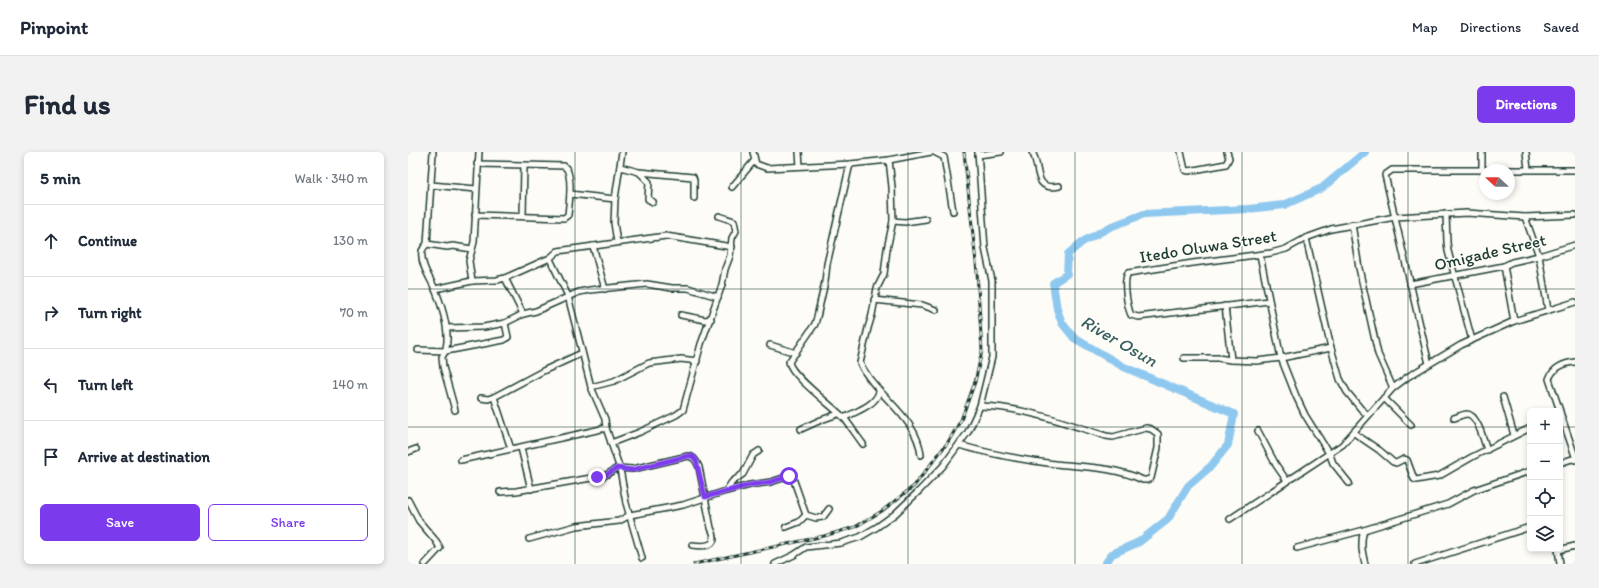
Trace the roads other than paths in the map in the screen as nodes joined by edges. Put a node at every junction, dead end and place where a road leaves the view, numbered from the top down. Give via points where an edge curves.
1 (433, 152) edge
2 (479, 152) edge
3 (622, 152) edge
4 (753, 152) edge
5 (799, 152) edge
6 (932, 152) edge
7 (1001, 152) edge
8 (1032, 152) edge
9 (1181, 152) edge
10 (1227, 152) edge
11 (1482, 152) edge
12 (1526, 152) edge
13 (978, 154) edge
14 (889, 160) junction
15 (754, 161) junction
16 (477, 164) junction
17 (850, 164) junction
18 (1482, 164) edge
19 (524, 166) junction
20 (800, 166) junction
21 (620, 167) junction
22 (1515, 169) edge
23 (1528, 169) junction
24 (1479, 170) edge
25 (1575, 170) edge
26 (639, 172) junction
27 (431, 185) junction
28 (1059, 186) dead end
29 (732, 187) dead end
30 (476, 189) junction
31 (570, 194) junction
32 (615, 198) junction
33 (694, 198) dead end
34 (653, 202) dead end
35 (953, 210) dead end
36 (1446, 214) junction
37 (475, 215) junction
38 (1575, 215) edge
39 (523, 216) junction
40 (719, 216) dead end
41 (1395, 217) junction
42 (1525, 217) junction
43 (926, 219) dead end
44 (893, 221) junction
45 (1352, 224) junction
46 (1306, 238) junction
47 (617, 242) junction
48 (427, 244) junction
49 (1575, 245) edge
50 (593, 246) junction
51 (732, 247) junction
52 (472, 249) junction
53 (1260, 255) junction
54 (1539, 256) junction
55 (550, 258) junction
56 (1504, 266) junction
57 (1455, 274) junction
58 (505, 278) junction
59 (472, 281) junction
60 (1410, 284) junction
61 (435, 289) junction
62 (605, 289) junction
63 (568, 296) junction
64 (718, 297) junction
65 (874, 300) junction
66 (1269, 301) junction
67 (1575, 302) edge
68 (1225, 306) junction
69 (936, 310) dead end
70 (1548, 310) junction
71 (523, 314) junction
72 (681, 315) dead end
73 (711, 319) junction
74 (1514, 321) junction
75 (505, 323) junction
76 (447, 328) junction
77 (1472, 340) junction
78 (770, 345) dead end
79 (1331, 348) junction
80 (418, 350) dead end
81 (446, 351) junction
82 (582, 353) junction
83 (796, 353) junction
84 (1184, 358) dead end
85 (1281, 358) junction
86 (1231, 360) junction
87 (697, 361) junction
88 (1575, 362) edge
89 (1429, 364) junction
90 (591, 386) junction
91 (1393, 388) junction
92 (879, 392) junction
93 (494, 397) junction
94 (1503, 397) dead end
95 (481, 398) dead end
96 (1384, 398) junction
97 (980, 406) junction
98 (1558, 408) edge
99 (455, 410) dead end
100 (838, 414) junction
101 (1368, 415) junction
102 (844, 418) junction
103 (1454, 418) dead end
104 (1563, 423) edge
105 (1411, 425) dead end
106 (606, 428) junction
107 (801, 429) dead end
108 (1527, 429) edge
109 (1258, 431) dead end
110 (1354, 433) junction
111 (1514, 435) junction
112 (611, 443) junction
113 (863, 444) dead end
114 (959, 445) junction
115 (521, 448) junction
116 (416, 449) dead end
117 (511, 449) junction
118 (1487, 450) junction
119 (759, 451) dead end
120 (408, 452) edge
121 (1330, 454) junction
122 (921, 455) dead end
123 (1574, 458) edge
124 (461, 460) dead end
125 (1563, 462) edge
126 (620, 469) junction
127 (1527, 472) edge
128 (1287, 481) junction
129 (1349, 483) dead end
130 (531, 489) junction
131 (726, 491) junction
132 (500, 492) dead end
133 (705, 497) junction
134 (408, 500) edge
135 (829, 509) dead end
136 (630, 515) junction
137 (806, 515) junction
138 (1230, 520) dead end
139 (786, 527) dead end
140 (1527, 528) edge
141 (1364, 530) junction
142 (529, 539) dead end
143 (692, 546) dead end
144 (1575, 546) edge
145 (1296, 548) dead end
146 (1563, 549) edge
147 (1558, 552) edge
148 (642, 558) dead end
149 (424, 564) edge
150 (775, 564) edge
151 (1365, 564) edge
152 (1415, 564) edge
153 (1560, 564) edge

1 - 27 street
2 - 16 street
3 - 21 street
4 - 15 street
5 - 20 street
6 - 14 street
6 - 35 street via 944,157
7 - 13 street
8 - 28 street via 1037,173 1044,184
9 - 10 street via 1185,170 1190,171 1226,164
11 - 18 street
12 - 23 street
13 - 97 street via 985,248 992,281 993,308 992,357
14 - 17 street
14 - 44 street
15 - 20 street via 759,166 767,168
15 - 29 street
16 - 19 street
16 - 30 street
17 - 20 street
17 - 83 street via 815,324
19 - 31 street via 566,167
19 - 39 street
21 - 26 street
21 - 32 street
22 - 23 street
23 - 25 street
24 - 41 street via 1387,172 1385,179
26 - 33 street via 693,177
26 - 34 street via 649,182 648,199
27 - 30 street
27 - 48 street
30 - 37 street
31 - 32 street
31 - 39 street via 566,217
32 - 47 street via 614,223
36 - 41 street, Itedo Oluwa Street
36 - 42 street, Itedo Oluwa Street
36 - 57 street via 1446,242
37 - 39 street
37 - 52 street
38 - 42 street, Itedo Oluwa Street
40 - 51 street via 730,218 736,224
41 - 45 street, Itedo Oluwa Street
41 - 60 street
42 - 54 street
43 - 44 street
44 - 65 street via 884,274
45 - 46 street, Itedo Oluwa Street
45 - 91 street via 1378,354
46 - 53 street, Itedo Oluwa Street via 1286,248
46 - 79 street
47 - 50 street
47 - 51 street via 666,236
48 - 52 street
48 - 61 street via 423,249 423,260
49 - 54 street, Omigade Street
50 - 55 street via 558,251
50 - 62 street
51 - 64 street
52 - 59 street via 469,261
53 - 66 street
53 - 68 street, Itedo Oluwa Street via 1128,273 1126,277 1129,311 1134,316 1172,314
54 - 56 street, Omigade Street
54 - 70 street
55 - 58 street
55 - 63 street
56 - 57 street, Omigade Street
56 - 74 street
57 - 60 street, Omigade Street
57 - 77 street
58 - 59 street
58 - 71 street
59 - 61 street
60 - 89 street
61 - 76 street
62 - 63 street
62 - 64 street via 647,284 688,288
63 - 71 street via 536,311
63 - 82 street
64 - 73 street
65 - 69 street via 922,305
65 - 92 street via 860,363
66 - 68 street
66 - 85 street
67 - 70 street
68 - 86 street
70 - 74 street
71 - 75 street
72 - 73 street
73 - 87 street
74 - 77 street
75 - 76 street via 484,327
75 - 81 street via 508,337 504,340
76 - 81 street
77 - 89 street
78 - 83 street
79 - 85 street
79 - 101 street via 1340,379 1347,392
80 - 81 street
81 - 99 street via 442,357 443,367
82 - 90 street
82 - 93 street
83 - 100 street via 789,362 791,367
84 - 86 street
85 - 86 street via 1257,361
85 - 121 street via 1305,415
87 - 90 street via 680,359 649,363 614,381
87 - 112 street via 683,410 640,432
88 - 98 street via 1564,364 1553,372 1549,379
89 - 91 street
90 - 106 street via 605,419
91 - 96 street
92 - 102 street via 873,402
92 - 122 street via 906,419 920,444
93 - 95 street
93 - 117 street
94 - 111 street
96 - 101 street
96 - 105 street
97 - 114 street
97 - 114 street via 995,406 1037,415 1113,437 1146,428 1151,429 1158,434 1158,448 1151,478 1143,480 1119,471 1028,460
100 - 102 street
100 - 107 street
101 - 110 street
102 - 113 street
103 - 118 street via 1466,414 1476,419
104 - 123 street
106 - 112 street
106 - 115 street
108 - 111 street
109 - 128 street
110 - 118 street via 1393,462 1407,460 1416,480 1439,476
110 - 121 street
111 - 118 street
112 - 126 street
114 - 150 street via 919,491 877,527 860,537 841,543 806,547
115 - 117 street
115 - 130 street
116 - 120 street
117 - 124 street
119 - 131 street via 753,455 743,474 732,482
121 - 128 street
121 - 129 street via 1332,463
123 - 125 street
126 - 130 street via 617,468 606,475
126 - 133 street via 632,470 692,456 699,467
126 - 136 street
127 - 141 street via 1474,490 1448,504
128 - 138 street
130 - 132 street
131 - 133 street
131 - 137 street via 791,477
133 - 136 street via 683,505
133 - 143 street via 715,536 714,542 706,546
134 - 149 street via 419,521 440,548
135 - 137 street via 823,517
136 - 142 street via 619,521 576,526
136 - 148 street
137 - 139 street via 799,522
140 - 152 street
141 - 145 street
141 - 151 street via 1361,551
144 - 146 street
147 - 153 street

